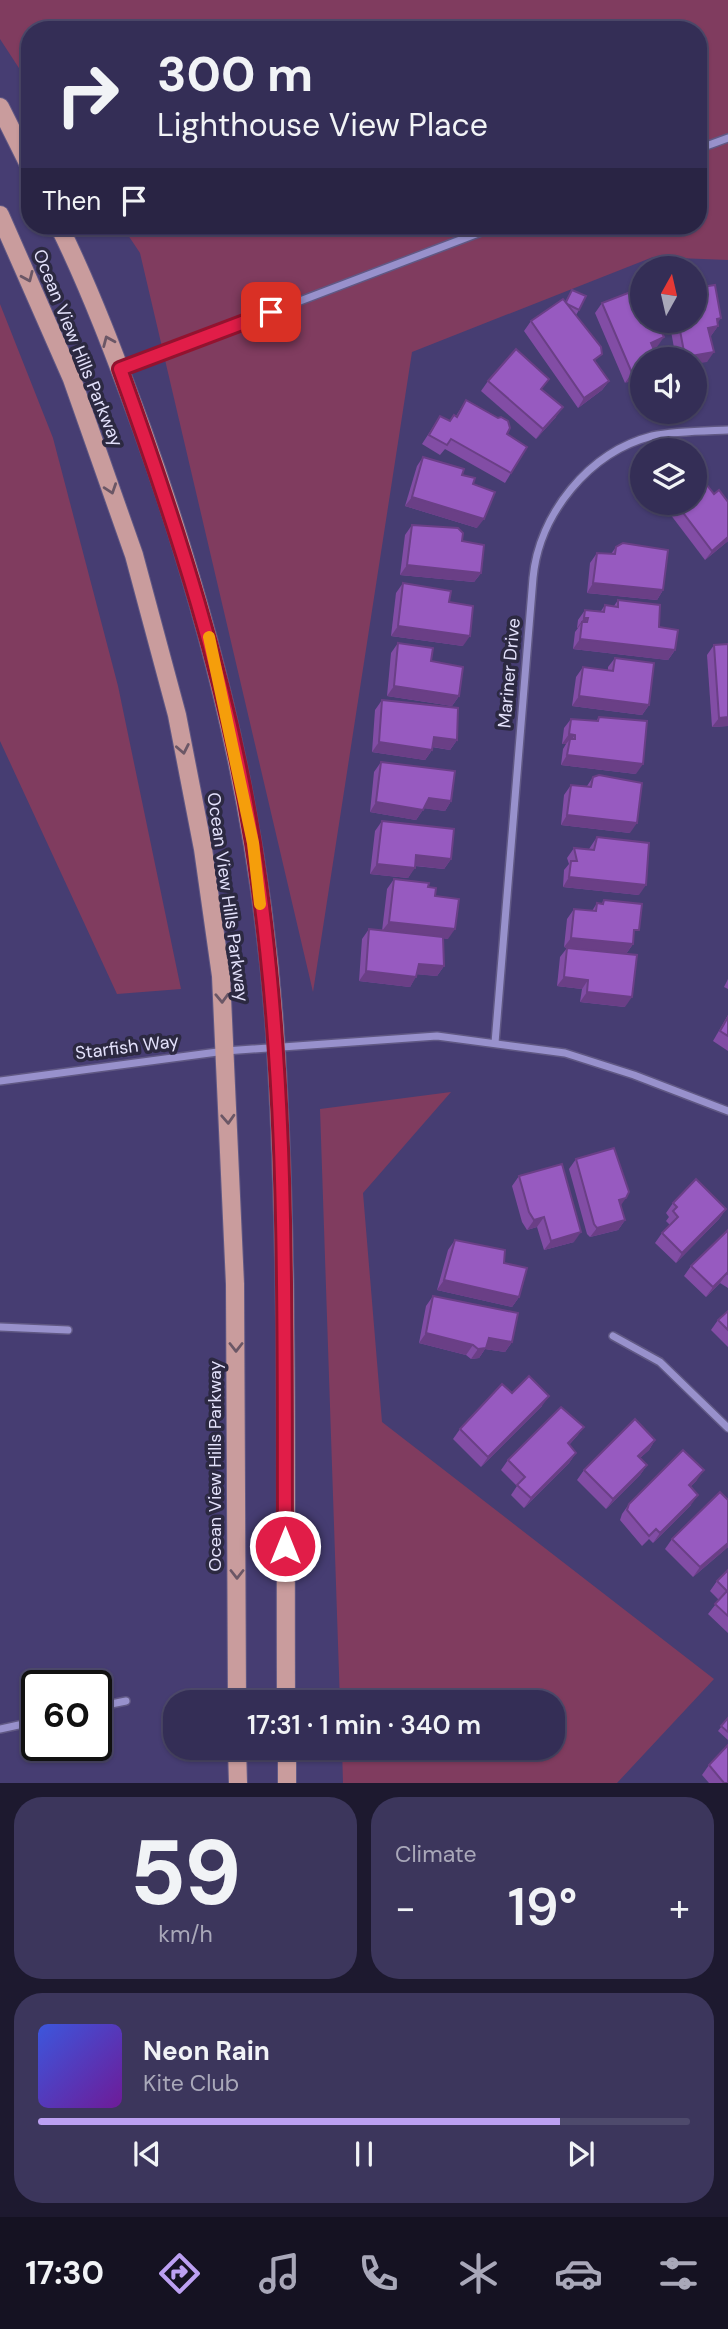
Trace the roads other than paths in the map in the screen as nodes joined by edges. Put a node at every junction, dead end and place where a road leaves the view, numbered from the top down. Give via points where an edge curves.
1 (0, 107) edge
2 (728, 138) edge
3 (707, 146) edge
4 (21, 149) edge
5 (0, 215) edge
6 (62, 235) edge
7 (473, 235) edge
8 (120, 369) junction
9 (728, 430) edge
10 (495, 1042) junction
11 (276, 1048) junction
12 (225, 1051) junction
13 (0, 1081) edge
14 (728, 1111) edge
15 (0, 1327) edge
16 (68, 1330) dead end
17 (613, 1336) dead end
18 (728, 1428) edge
19 (237, 1690) edge
20 (286, 1690) edge
21 (126, 1701) dead end
22 (112, 1704) edge
23 (21, 1724) edge
24 (0, 1729) edge
25 (237, 1760) edge
26 (287, 1760) edge
27 (238, 1783) edge
28 (287, 1783) edge

1 - 4 main road
2 - 3 street
5 -> 12 main road, Ocean View Hills Parkway via 72,379 138,568 177,715 203,849 221,975
8 -> 6 main road, Ocean View Hills Parkway
7 - 8 street
8 - 11 main road, Ocean View Hills Parkway via 167,499 214,655 253,843
9 - 10 street, Mariner Drive via 653,436 621,449 576,484 542,538 533,578
10 - 11 street, Starfish Way via 437,1036
10 - 14 street, Starfish Way via 565,1053
11 - 12 street, Starfish Way
11 - 20 main road, Ocean View Hills Parkway via 283,1249
12 - 13 street, Starfish Way
12 -> 19 main road, Ocean View Hills Parkway via 235,1284
15 - 16 street
17 - 18 street via 660,1362
21 - 22 street
23 - 24 street
25 - 27 main road
26 - 28 main road

